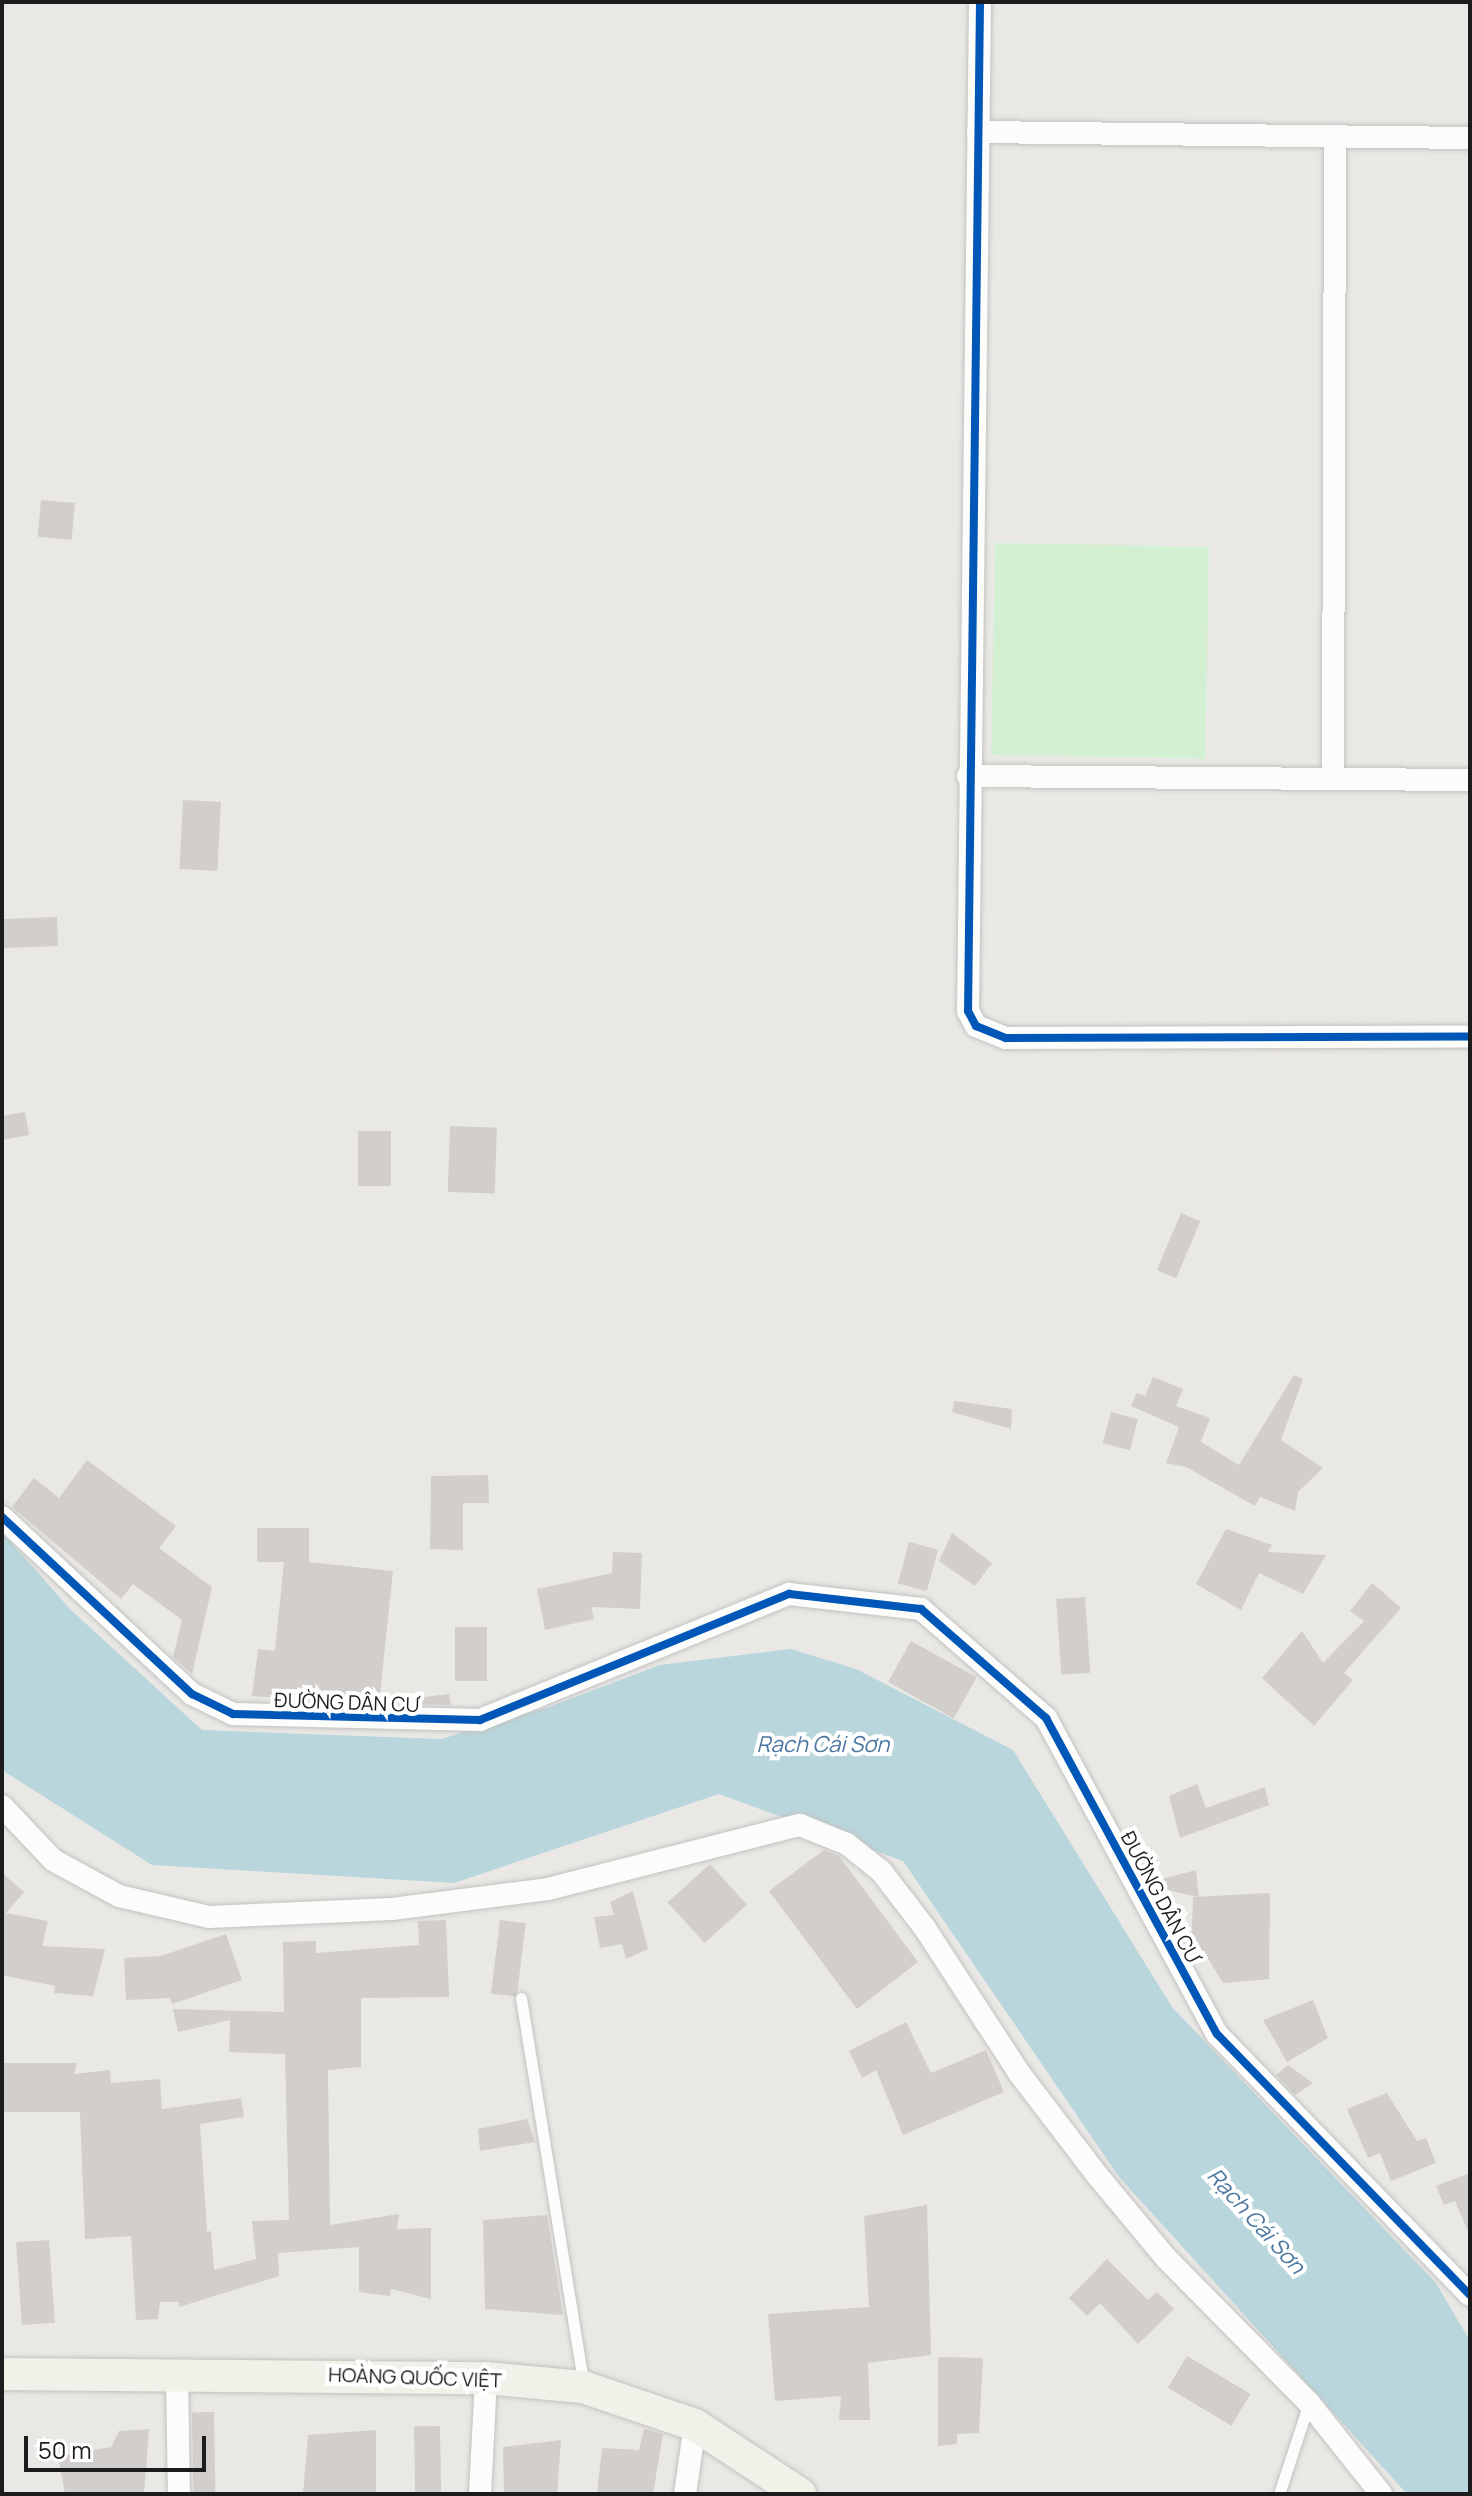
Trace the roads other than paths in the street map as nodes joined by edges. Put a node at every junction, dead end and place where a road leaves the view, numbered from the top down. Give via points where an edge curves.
1 (980, 2) edge
2 (978, 132) junction
3 (1335, 136) junction
4 (1470, 138) edge
5 (968, 776) junction
6 (1333, 778) junction
7 (1470, 780) edge
8 (1470, 1036) edge
9 (2, 1517) edge
10 (2, 1806) edge
11 (521, 1998) dead end
12 (1470, 2295) edge
13 (177, 2372) junction
14 (2, 2374) edge
15 (486, 2378) junction
16 (583, 2387) junction
17 (1309, 2403) junction
18 (695, 2425) junction
19 (179, 2494) edge
20 (480, 2494) edge
21 (685, 2494) edge
22 (800, 2494) edge
23 (1279, 2494) edge
24 (1381, 2494) edge

1 - 2 street
2 - 3 street
2 - 5 street
3 - 4 street
3 - 6 street
5 - 6 street
5 - 8 street via 967,993 976,1026 1006,1038
6 - 7 street
9 - 12 street, ĐƯỜNG DÂN CƯ via 192,1694 233,1714 480,1720 789,1594 921,1609 1046,1718 1217,2034
10 - 17 street via 53,1860 119,1896 209,1917 392,1909 548,1889 800,1825 847,1844 881,1871 924,1927 1019,2073 1097,2175 1166,2258
11 - 16 lane
13 - 14 street, HOÀNG QUỐC VIỆT
13 - 15 street, HOÀNG QUỐC VIỆT
13 - 19 street
15 - 16 street, HOÀNG QUỐC VIỆT
15 - 20 street
16 - 18 street, HOÀNG QUỐC VIỆT
17 - 23 lane
17 - 24 street
18 - 21 street
18 - 22 street, HOÀNG QUỐC VIỆT

